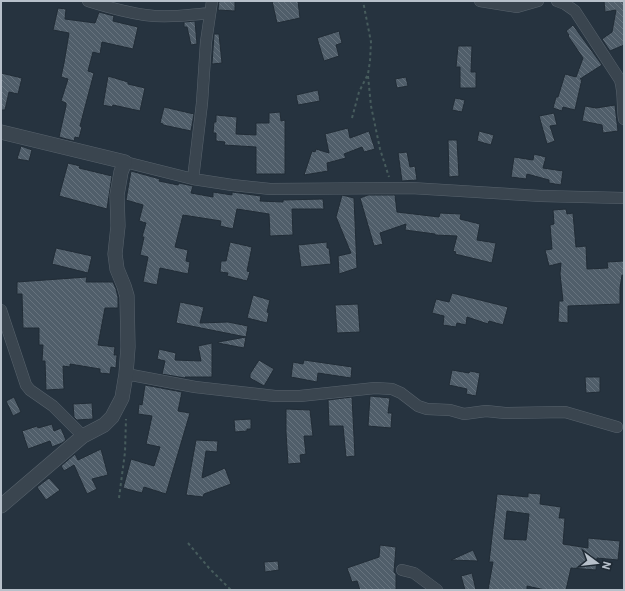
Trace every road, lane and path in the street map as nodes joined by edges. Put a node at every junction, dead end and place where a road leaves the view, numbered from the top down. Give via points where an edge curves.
1 (88, 1) edge
2 (212, 1) edge
3 (363, 1) edge
4 (480, 1) edge
5 (538, 1) edge
6 (557, 1) edge
7 (210, 14) junction
8 (368, 74) junction
9 (352, 118) dead end
10 (624, 119) edge
11 (1, 132) edge
12 (125, 162) junction
13 (193, 179) junction
14 (392, 188) junction
15 (624, 196) edge
16 (1, 310) edge
17 (126, 374) junction
18 (126, 418) dead end
19 (617, 427) dead end
20 (84, 436) junction
21 (119, 498) dead end
22 (1, 506) edge
23 (188, 543) dead end
24 (402, 570) dead end
25 (231, 590) edge
26 (437, 590) edge

1 - 7 street via 146,15
2 - 7 street
3 - 8 path via 371,42
4 - 5 street via 517,7
6 - 10 street via 575,11 620,80
7 - 13 street
8 - 9 path via 359,92
8 - 14 path via 371,106 380,149
11 - 12 street
12 - 13 street
12 - 17 street via 117,195 118,226 115,254 117,269 127,296
13 - 14 street via 270,189
14 - 15 street via 541,196
16 - 20 street via 26,384
17 - 19 street via 195,387 274,396 300,396 375,388 392,389 427,409 450,410 464,414 486,411 565,412
17 - 20 street via 122,398 112,417 104,425
18 - 21 path
20 - 22 street
23 - 25 path
24 - 26 street via 414,574

